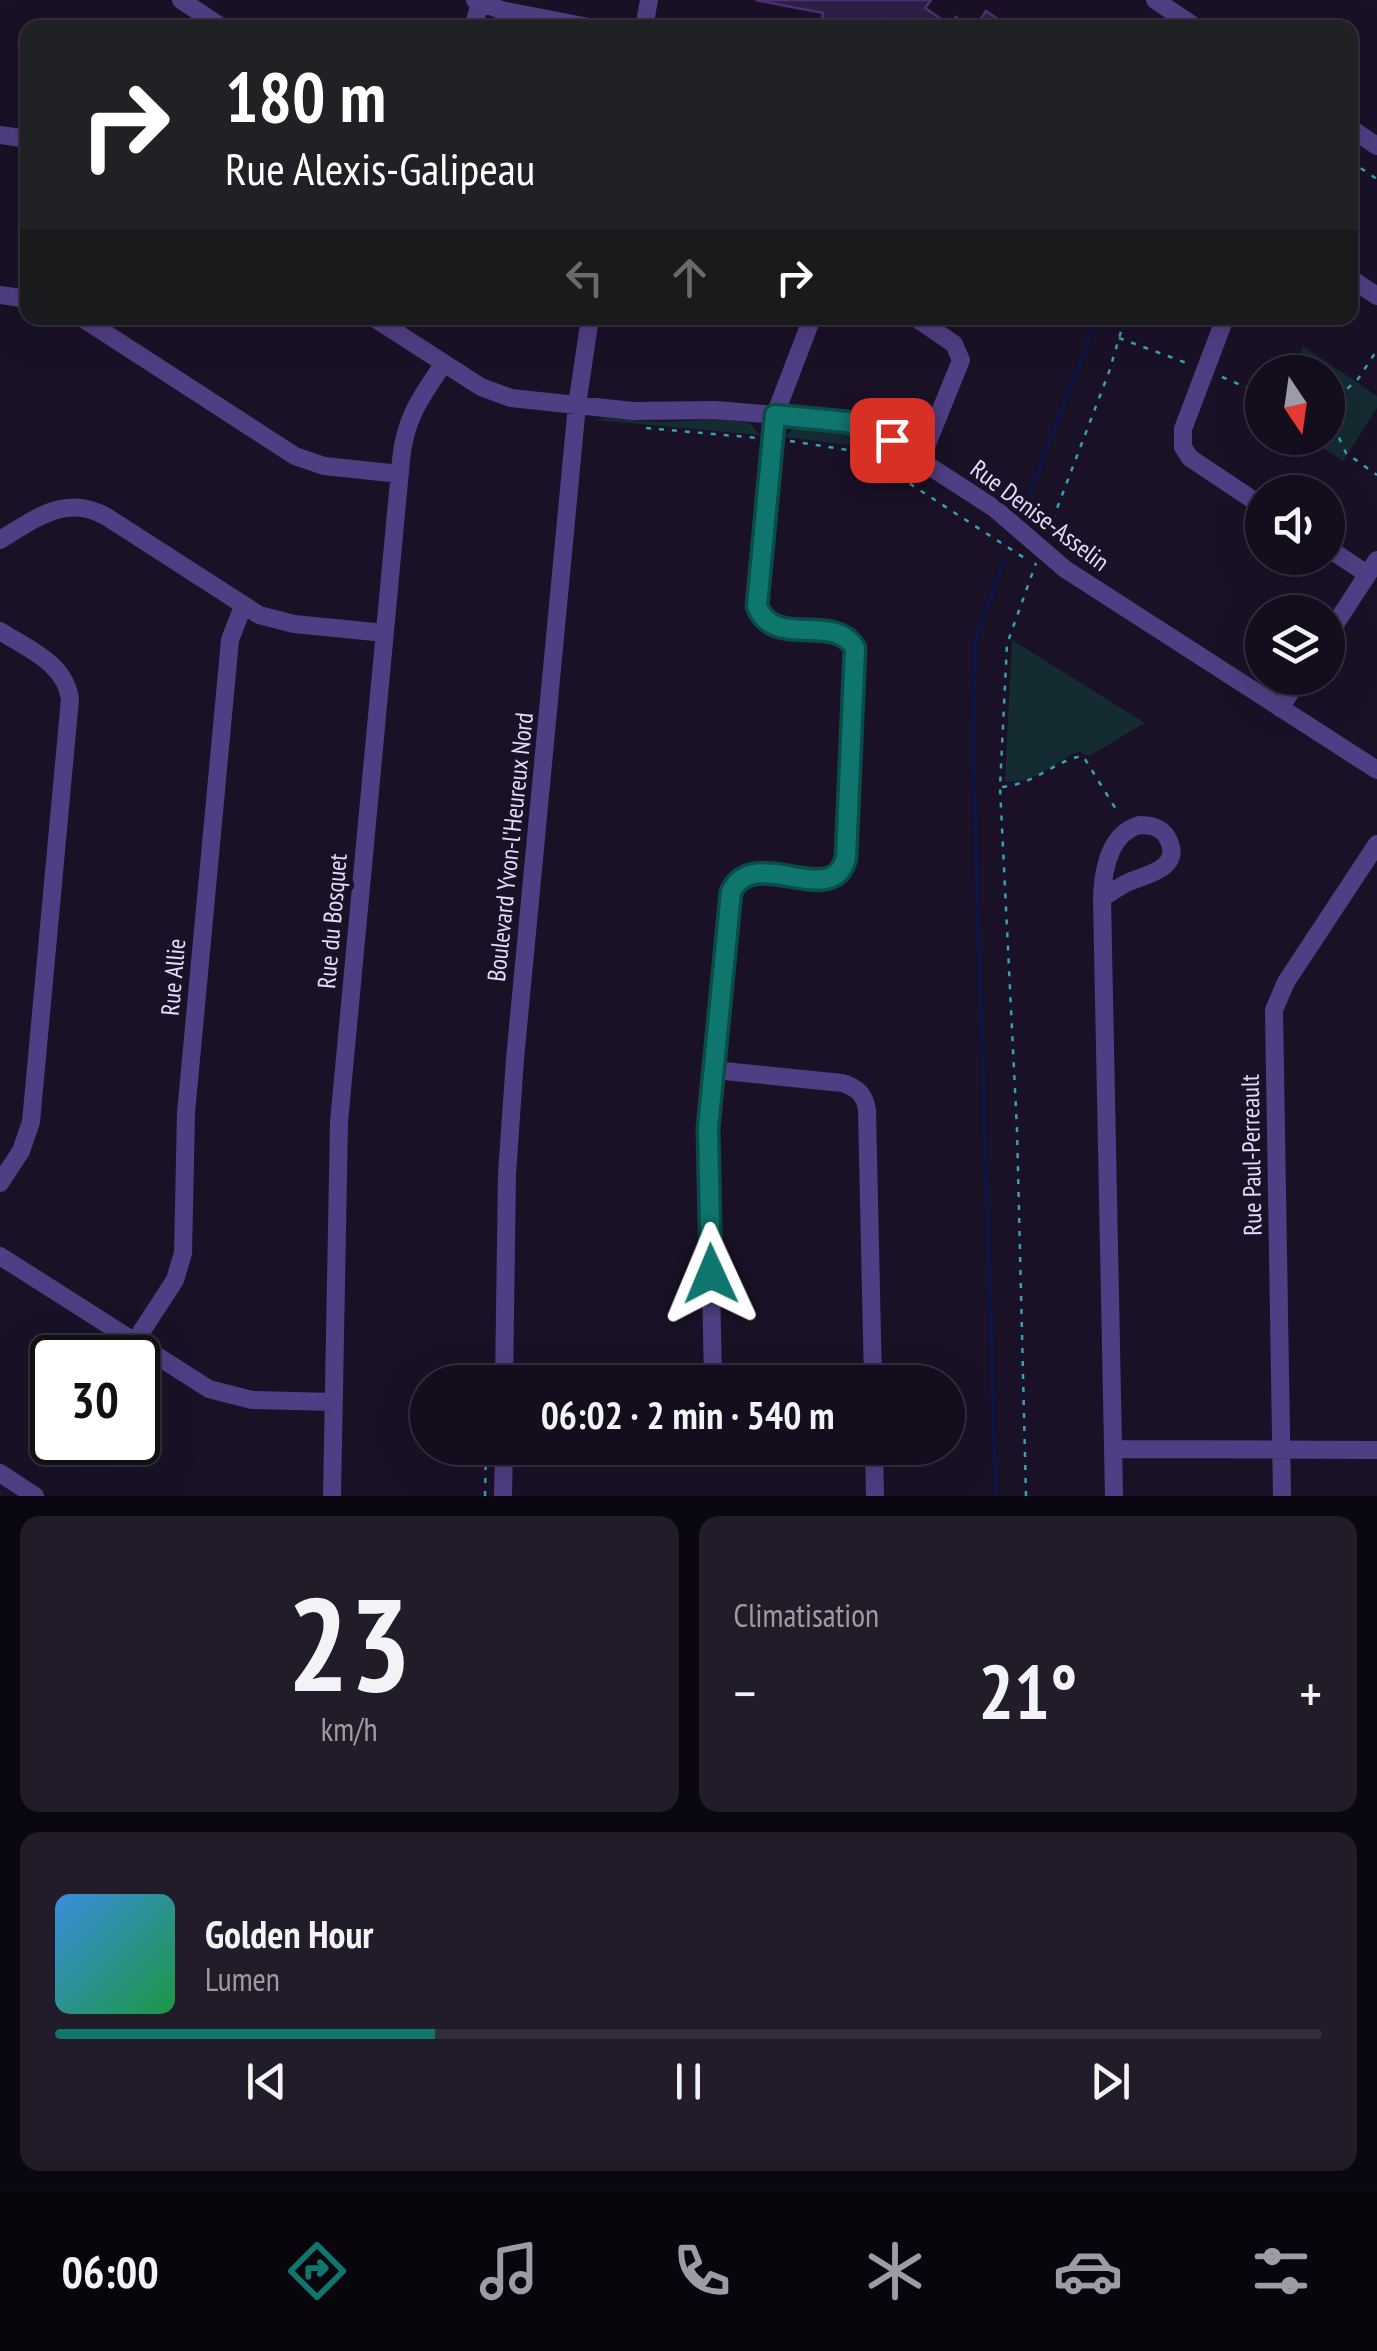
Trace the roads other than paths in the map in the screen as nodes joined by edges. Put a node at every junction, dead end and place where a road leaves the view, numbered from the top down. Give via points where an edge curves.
1 (182, 0) edge
2 (1155, 0) edge
3 (478, 2) edge
4 (211, 20) edge
5 (558, 20) edge
6 (1185, 20) edge
7 (93, 325) edge
8 (399, 325) edge
9 (589, 325) edge
10 (809, 325) edge
11 (926, 325) edge
12 (1222, 325) edge
13 (444, 363) junction
14 (576, 405) junction
15 (775, 415) junction
16 (920, 459) junction
17 (400, 474) junction
18 (1245, 495) edge
19 (0, 540) edge
20 (1345, 555) edge
21 (1372, 567) edge
22 (243, 606) junction
23 (1345, 609) edge
24 (0, 631) edge
25 (385, 633) junction
26 (1289, 695) edge
27 (1280, 708) junction
28 (1377, 770) edge
29 (1377, 844) edge
30 (1102, 898) junction
31 (714, 1070) junction
32 (0, 1183) edge
33 (0, 1256) edge
34 (120, 1335) edge
35 (140, 1335) edge
36 (160, 1360) edge
37 (504, 1365) edge
38 (713, 1365) edge
39 (873, 1365) edge
40 (334, 1402) junction
41 (1281, 1448) junction
42 (1114, 1449) junction
43 (1377, 1450) edge
44 (504, 1465) edge
45 (874, 1465) edge
46 (0, 1473) edge
47 (34, 1496) edge
48 (332, 1496) edge
49 (503, 1496) edge
50 (874, 1496) edge
51 (1114, 1496) edge
52 (1282, 1496) edge

1 - 4 street
2 - 6 street
3 - 5 street
7 - 17 street via 302,460
8 - 13 street, Rue Denise-Asselin
9 - 14 street, Boulevard Yvon-l'Heureux Nord
10 - 15 street
11 - 16 street via 954,344 961,360
12 - 18 street via 1182,442 1190,458
13 - 14 street, Rue Denise-Asselin via 503,396
13 - 17 street, Rue du Bosquet via 408,420
14 - 15 street, Rue Denise-Asselin
14 - 37 street, Boulevard Yvon-l'Heureux Nord via 515,1059
15 - 16 street, Rue Denise-Asselin via 857,424
15 - 31 street via 757,606 774,626 840,634 855,648 846,857 829,879 755,873 735,884
16 - 27 street, Rue Denise-Asselin via 994,508 1065,569
17 - 25 street, Rue du Bosquet
19 - 22 street via 52,509 86,508
20 - 21 street
21 - 23 street
22 - 25 street via 285,623
22 - 35 street, Rue Allie via 230,640 188,1093 183,1253 175,1280
24 - 32 street via 54,666 70,699 31,1122
25 - 40 street, Rue du Bosquet via 339,1122
26 - 27 street
27 - 28 street, Rue Denise-Asselin
29 - 41 street, Rue Paul-Perreault via 1274,1010
30 - 30 street via 1164,868 1170,847 1161,831 1144,824 1124,832 1104,869
30 - 42 street
31 - 38 street via 708,1128
31 - 39 street via 842,1083 864,1097
33 - 34 street
36 - 40 street via 230,1396
40 - 48 street, Rue du Bosquet
41 - 42 street
41 - 43 street
41 - 52 street, Rue Paul-Perreault
42 - 51 street
44 - 49 street
45 - 50 street
46 - 47 street

